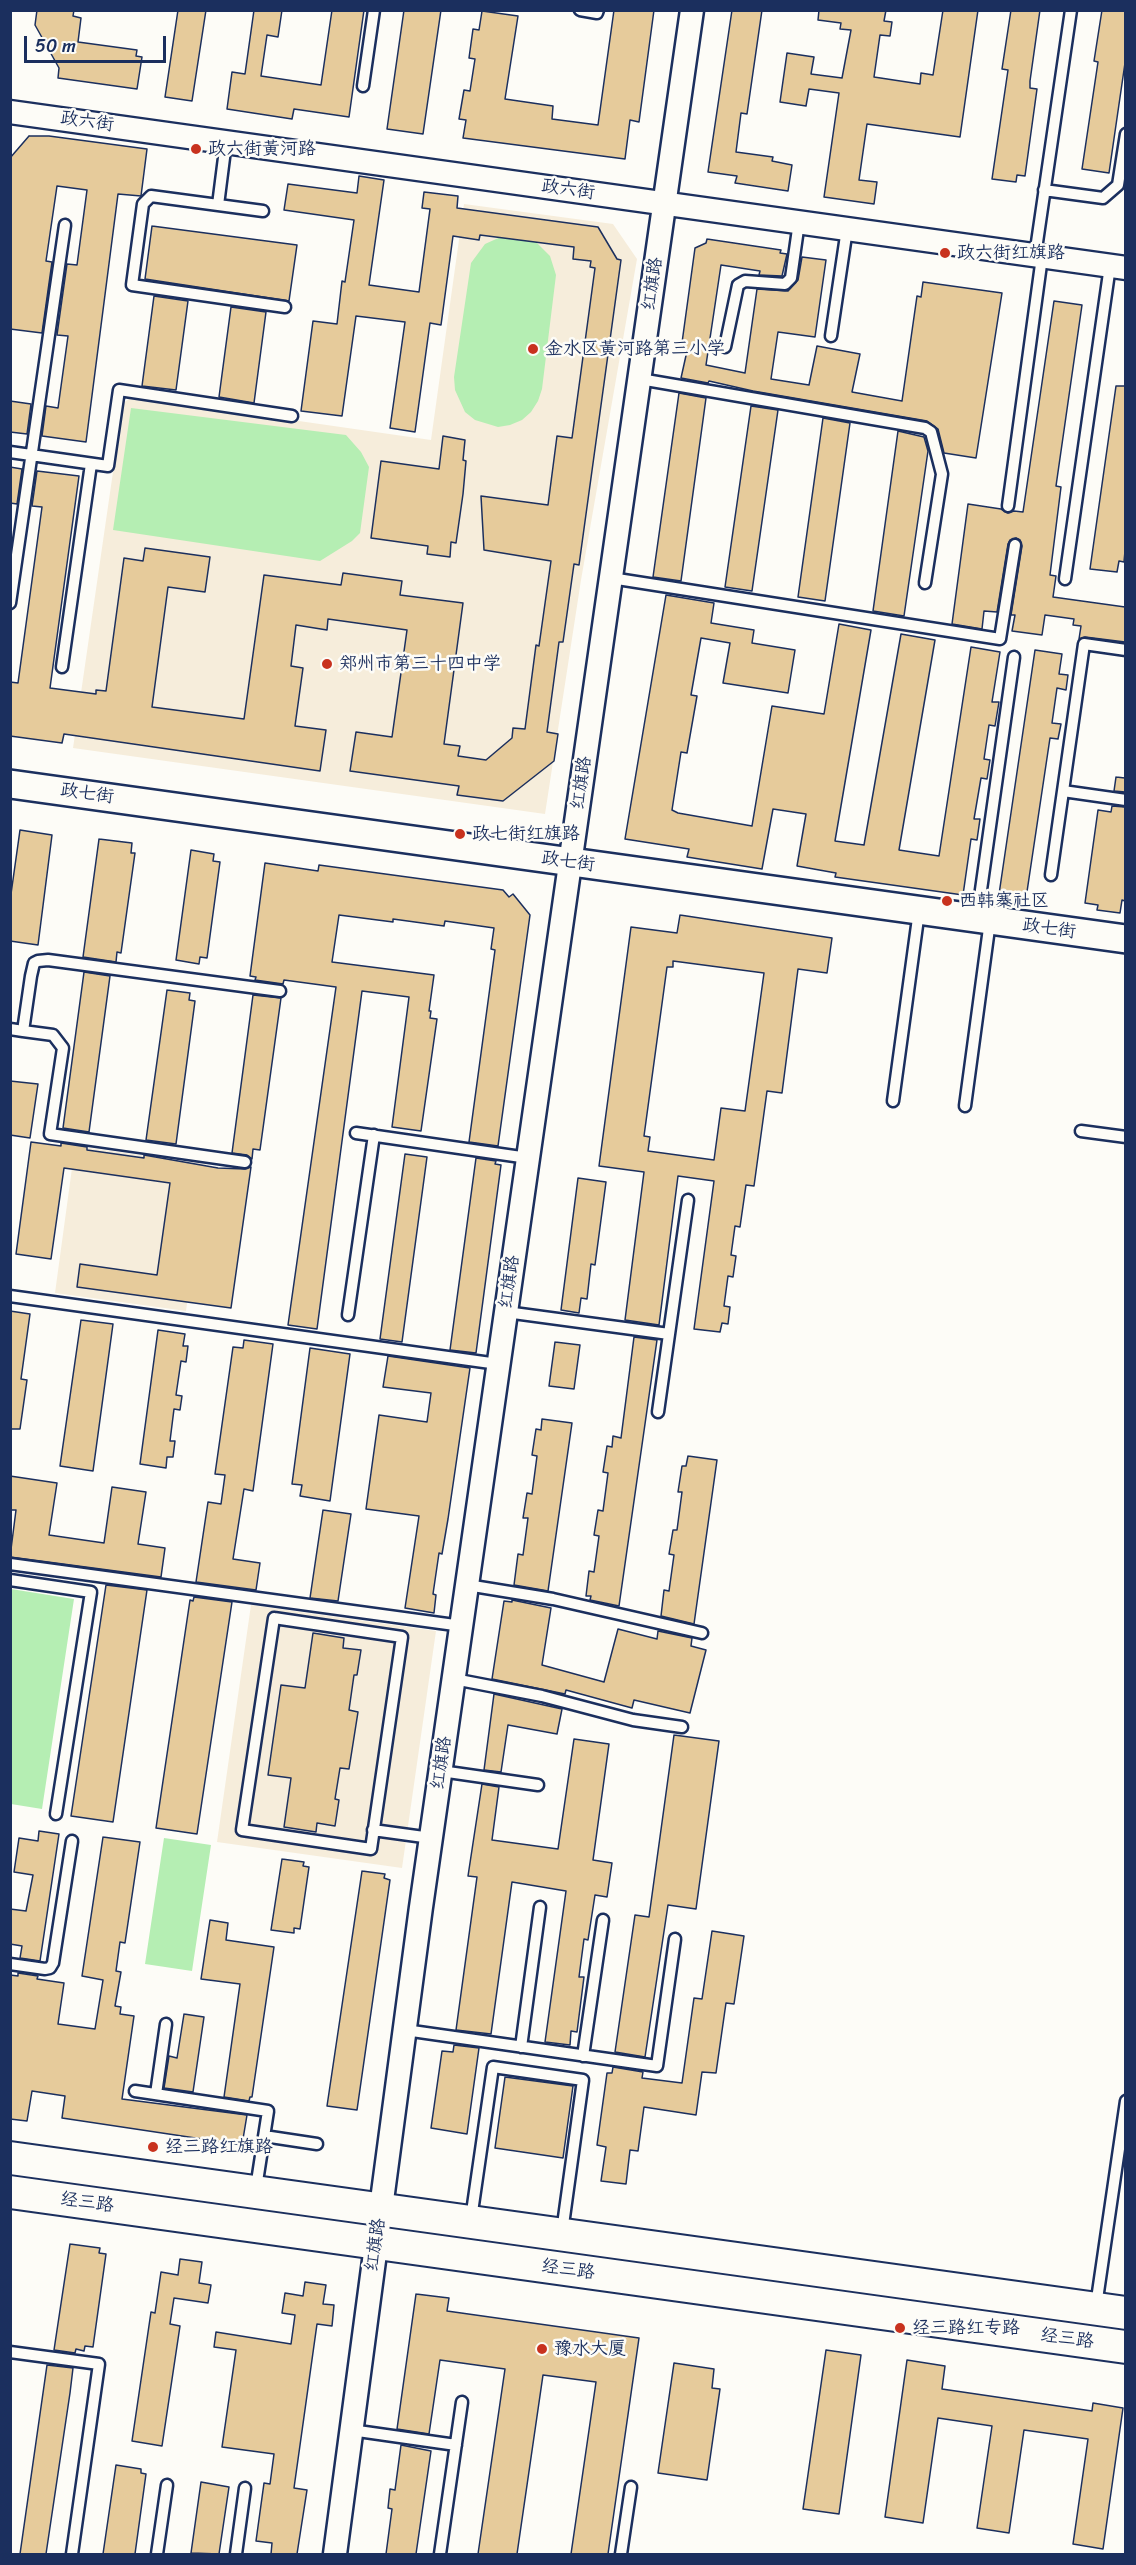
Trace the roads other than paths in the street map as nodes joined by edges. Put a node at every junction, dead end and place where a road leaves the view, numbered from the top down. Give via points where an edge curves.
1 (374, 10) edge
2 (580, 10) edge
3 (598, 10) edge
4 (692, 10) edge
5 (1071, 10) edge
6 (363, 86) dead end
7 (10, 112) edge
8 (1125, 134) edge
9 (226, 142) junction
10 (1044, 190) junction
11 (665, 204) junction
12 (218, 205) junction
13 (263, 211) dead end
14 (799, 222) junction
15 (65, 225) dead end
16 (846, 229) junction
17 (1038, 256) junction
18 (1118, 267) edge
19 (285, 307) dead end
20 (831, 336) dead end
21 (725, 347) dead end
22 (640, 379) junction
23 (292, 416) dead end
24 (10, 452) edge
25 (31, 455) junction
26 (91, 464) junction
27 (1008, 506) dead end
28 (1015, 545) dead end
29 (611, 578) junction
30 (1065, 579) dead end
31 (925, 583) dead end
32 (10, 603) edge
33 (1125, 650) edge
34 (1014, 657) dead end
35 (62, 667) dead end
36 (10, 784) edge
37 (1063, 791) junction
38 (1125, 800) edge
39 (571, 862) junction
40 (1051, 875) dead end
41 (919, 910) junction
42 (983, 919) junction
43 (1125, 939) edge
44 (280, 991) dead end
45 (10, 1029) edge
46 (22, 1031) junction
47 (893, 1101) dead end
48 (965, 1106) dead end
49 (1081, 1131) dead end
50 (356, 1133) dead end
51 (374, 1135) junction
52 (1125, 1137) edge
53 (528, 1158) junction
54 (245, 1162) dead end
55 (688, 1200) dead end
56 (10, 1296) edge
57 (506, 1312) junction
58 (348, 1315) dead end
59 (669, 1334) junction
60 (498, 1364) junction
61 (658, 1412) dead end
62 (10, 1564) edge
63 (10, 1580) edge
64 (467, 1585) junction
65 (462, 1626) junction
66 (702, 1633) dead end
67 (454, 1679) junction
68 (682, 1727) dead end
69 (441, 1771) junction
70 (538, 1785) dead end
71 (56, 1814) dead end
72 (373, 1830) junction
73 (431, 1838) junction
74 (72, 1841) dead end
75 (540, 1907) dead end
76 (603, 1920) dead end
77 (675, 1939) dead end
78 (10, 1964) edge
79 (166, 2024) dead end
80 (405, 2030) junction
81 (520, 2047) junction
82 (583, 2056) junction
83 (135, 2091) dead end
84 (156, 2094) junction
85 (1125, 2101) edge
86 (264, 2136) junction
87 (317, 2144) dead end
88 (10, 2158) edge
89 (10, 2192) edge
90 (256, 2192) junction
91 (381, 2210) junction
92 (471, 2222) junction
93 (561, 2235) junction
94 (376, 2244) junction
95 (1111, 2311) edge
96 (1125, 2347) edge
97 (10, 2352) edge
98 (462, 2402) dead end
99 (351, 2430) junction
100 (456, 2445) junction
101 (167, 2485) dead end
102 (631, 2487) dead end
103 (245, 2488) dead end
104 (72, 2554) edge
105 (157, 2554) edge
106 (236, 2554) edge
107 (335, 2554) edge
108 (440, 2554) edge
109 (621, 2554) edge

1 - 6 lane
2 - 3 lane
4 - 11 street, 红旗路
5 - 10 lane
7 - 9 street, 政六街
8 - 10 lane via 1118,185 1103,198
9 - 11 street, 政六街
9 - 12 lane
10 - 17 lane
11 - 14 street, 政六街
11 - 22 street, 红旗路
12 - 13 lane
12 - 19 lane via 151,196 143,204 132,285
14 - 16 street, 政六街
14 - 21 lane via 791,278 785,284 745,281 738,285
15 - 25 lane
16 - 17 street, 政六街
16 - 20 lane
17 - 18 street, 政六街
17 - 27 lane
18 - 30 lane
22 - 29 street, 红旗路
22 - 31 lane via 931,432 942,474
23 - 26 lane via 119,390 108,466
24 - 25 lane
25 - 26 lane
25 - 32 lane
26 - 35 lane
28 - 29 lane via 1000,639
29 - 39 street, 红旗路
33 - 37 lane via 1084,644
34 - 42 lane
36 - 39 street, 政七街
37 - 38 lane
37 - 40 lane
39 - 41 street, 政七街
39 - 53 street, 红旗路
41 - 42 street, 政七街
41 - 47 lane
42 - 43 street, 政七街
42 - 48 lane
44 - 46 lane via 38,961 31,976
45 - 46 lane
46 - 54 lane via 53,1035 63,1048 50,1134
49 - 52 lane
50 - 51 lane
51 - 53 lane
51 - 58 lane
53 - 57 street, 红旗路
55 - 59 lane
56 - 60 lane
57 - 59 lane
57 - 60 street, 红旗路
59 - 61 lane
60 - 64 street, 红旗路
62 - 65 lane
63 - 71 lane via 91,1592
64 - 65 street, 红旗路
64 - 66 lane via 553,1599
65 - 67 street, 红旗路
67 - 68 lane via 542,1696 633,1720
67 - 69 street, 红旗路
69 - 70 lane
69 - 73 street, 红旗路
72 - 72 lane via 371,1849 242,1830 274,1618 402,1637
72 - 73 lane
73 - 80 street, 红旗路
74 - 78 lane via 53,1963 45,1969
75 - 81 lane
76 - 82 lane
77 - 82 lane via 657,2066
79 - 84 lane
80 - 81 lane
80 - 91 street, 红旗路
81 - 82 lane
83 - 84 lane
84 - 86 lane via 268,2111
85 - 95 lane
86 - 87 lane
86 - 90 lane
88 - 90 main road, 经三路
89 - 94 main road, 经三路
90 - 91 main road, 经三路
91 - 92 main road, 经三路
91 - 94 street, 红旗路
92 - 93 main road, 经三路
92 - 93 lane via 493,2067 504,2068 583,2080
93 - 95 main road, 经三路
94 - 96 main road, 经三路
94 - 99 street, 红旗路
97 - 104 lane via 99,2364
98 - 100 lane
99 - 100 lane
99 - 107 street, 红旗路
100 - 108 lane
101 - 105 lane
102 - 109 lane
103 - 106 lane

